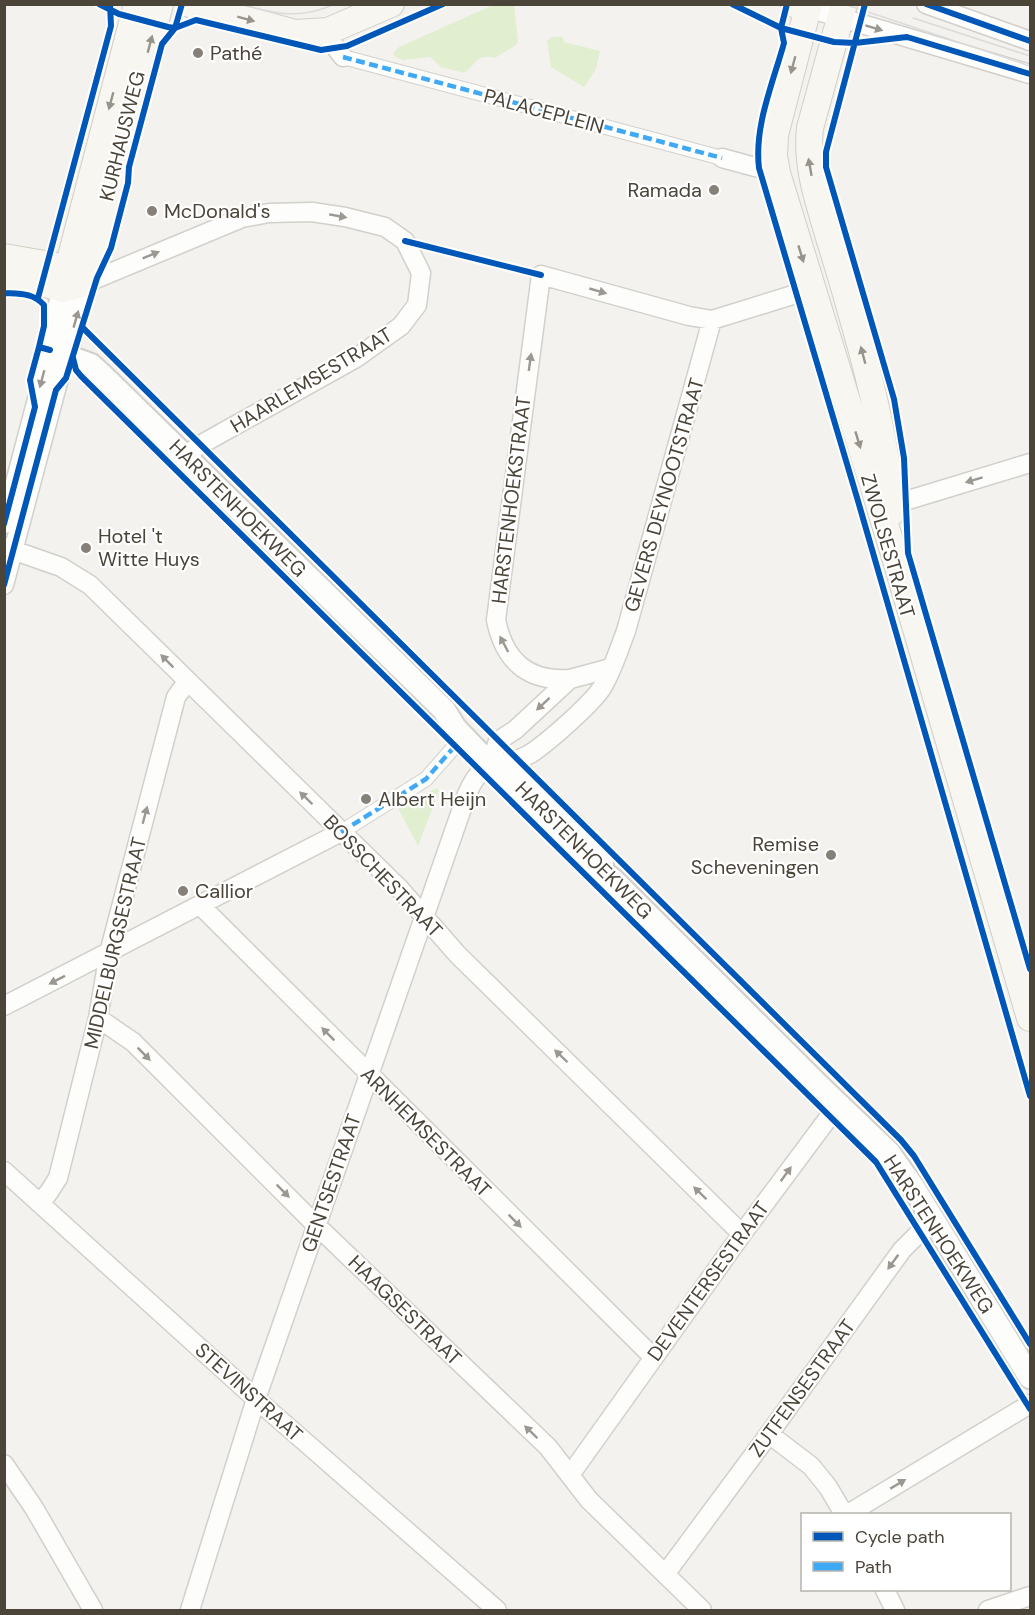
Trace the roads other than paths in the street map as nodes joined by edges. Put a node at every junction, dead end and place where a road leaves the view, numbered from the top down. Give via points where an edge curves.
1 (137, 4) edge
2 (160, 4) edge
3 (190, 4) edge
4 (391, 4) edge
5 (926, 4) edge
6 (805, 6) edge
7 (842, 11) edge
8 (323, 31) junction
9 (1030, 41) edge
10 (343, 57) joint
11 (1030, 74) edge
12 (722, 158) joint
13 (777, 172) junction
14 (4, 257) edge
15 (4, 277) edge
16 (72, 280) junction
17 (812, 289) junction
18 (712, 320) junction
19 (58, 353) junction
20 (186, 455) junction
21 (1030, 463) edge
22 (883, 498) junction
23 (4, 524) edge
24 (9, 548) edge
25 (4, 585) edge
26 (611, 668) junction
27 (570, 678) junction
28 (187, 682) junction
29 (455, 746) dead end
30 (498, 759) junction
31 (341, 832) junction
32 (201, 906) junction
33 (425, 918) junction
34 (109, 953) junction
35 (4, 1006) edge
36 (98, 1018) junction
37 (1030, 1018) edge
38 (369, 1076) junction
39 (838, 1105) junction
40 (4, 1171) edge
41 (40, 1203) junction
42 (935, 1223) junction
43 (316, 1225) junction
44 (742, 1234) junction
45 (653, 1357) junction
46 (1030, 1377) edge
47 (256, 1399) junction
48 (1030, 1404) edge
49 (769, 1434) junction
50 (4, 1464) edge
51 (570, 1475) junction
52 (845, 1513) edge
53 (849, 1513) edge
54 (666, 1573) junction
55 (885, 1591) edge
56 (1030, 1596) edge
57 (93, 1611) edge
58 (190, 1611) edge
59 (497, 1611) edge
60 (702, 1611) edge
61 (895, 1611) edge
62 (988, 1611) edge

1 -> 16 main road, KURHAUSWEG
16 -> 2 main road, KURHAUSWEG
3 -> 8 main road via 295,33
4 - 8 main road
5 - 9 street
6 - 7 street
6 -> 13 main road, ZWOLSESTRAAT via 775,135
7 -> 11 street
22 -> 7 main road, ZWOLSESTRAAT via 881,424 809,163 810,128
8 - 10 street, PALACEPLEIN
10 - 12 street, PALACEPLEIN
12 - 13 street, PALACEPLEIN
13 -> 17 main road, ZWOLSESTRAAT
14 - 16 main road
15 - 16 main road
16 - 19 street
16 -> 20 street, HAARLEMSESTRAAT via 242,218 269,213 312,212 345,217 385,227 405,241 421,273 417,304 401,326 356,358
17 - 18 street
17 -> 22 main road, ZWOLSESTRAAT
18 - 26 street, GEVERS DEYNOOTSTRAAT via 626,631
27 -> 18 street, HARSTENHOEKSTRAAT via 555,680 536,675 517,663 504,647 496,620 541,275
19 - 20 street, HARSTENHOEKWEG via 91,365
19 -> 23 street
19 - 24 street
20 - 30 street, HARSTENHOEKWEG via 444,710 455,728
21 -> 22 street via 905,501
22 - 37 main road, ZWOLSESTRAAT via 895,557
24 - 25 street
28 -> 24 street, BOSSCHESTRAAT via 90,585 61,567
26 - 27 street
26 - 30 street, GEVERS DEYNOOTSTRAAT via 592,700 533,752 518,760
27 -> 30 street, GENTSESTRAAT via 498,741
31 -> 28 street, BOSSCHESTRAAT
34 -> 28 street, MIDDELBURGSESTRAAT via 176,697
29 - 31 street via 426,779
30 - 33 street, GENTSESTRAAT via 472,782
30 - 39 street, HARSTENHOEKWEG via 582,834 613,880
31 - 32 street
31 - 33 street, BOSSCHESTRAAT
32 - 34 street
38 -> 32 street, ARNHEMSESTRAAT
33 - 38 street, GENTSESTRAAT
44 -> 33 street, BOSSCHESTRAAT
34 -> 35 street
34 - 36 street, MIDDELBURGSESTRAAT
36 - 41 street, MIDDELBURGSESTRAAT via 58,1178
36 -> 43 street, HAAGSESTRAAT via 133,1042
38 - 43 street, GENTSESTRAAT
38 -> 45 street, ARNHEMSESTRAAT
39 - 42 street, HARSTENHOEKWEG via 889,1153
44 -> 39 street, DEVENTERSESTRAAT
40 - 41 street, STEVINSTRAAT
41 - 47 street, STEVINSTRAAT
42 - 46 street, HARSTENHOEKWEG
42 -> 49 street, ZUTFENSESTRAAT via 902,1250
43 - 47 street, GENTSESTRAAT
51 -> 43 street, HAAGSESTRAAT via 548,1447
44 - 45 street, DEVENTERSESTRAAT
45 - 51 street, DEVENTERSESTRAAT
47 - 58 street, GENTSESTRAAT
47 - 59 street, STEVINSTRAAT
53 -> 48 street
49 - 52 street via 811,1466
49 - 54 street, ZUTFENSESTRAAT
50 - 57 street
51 - 54 street, HAAGSESTRAAT via 589,1500
54 - 60 street, HAAGSESTRAAT
55 - 61 street
56 - 62 street

